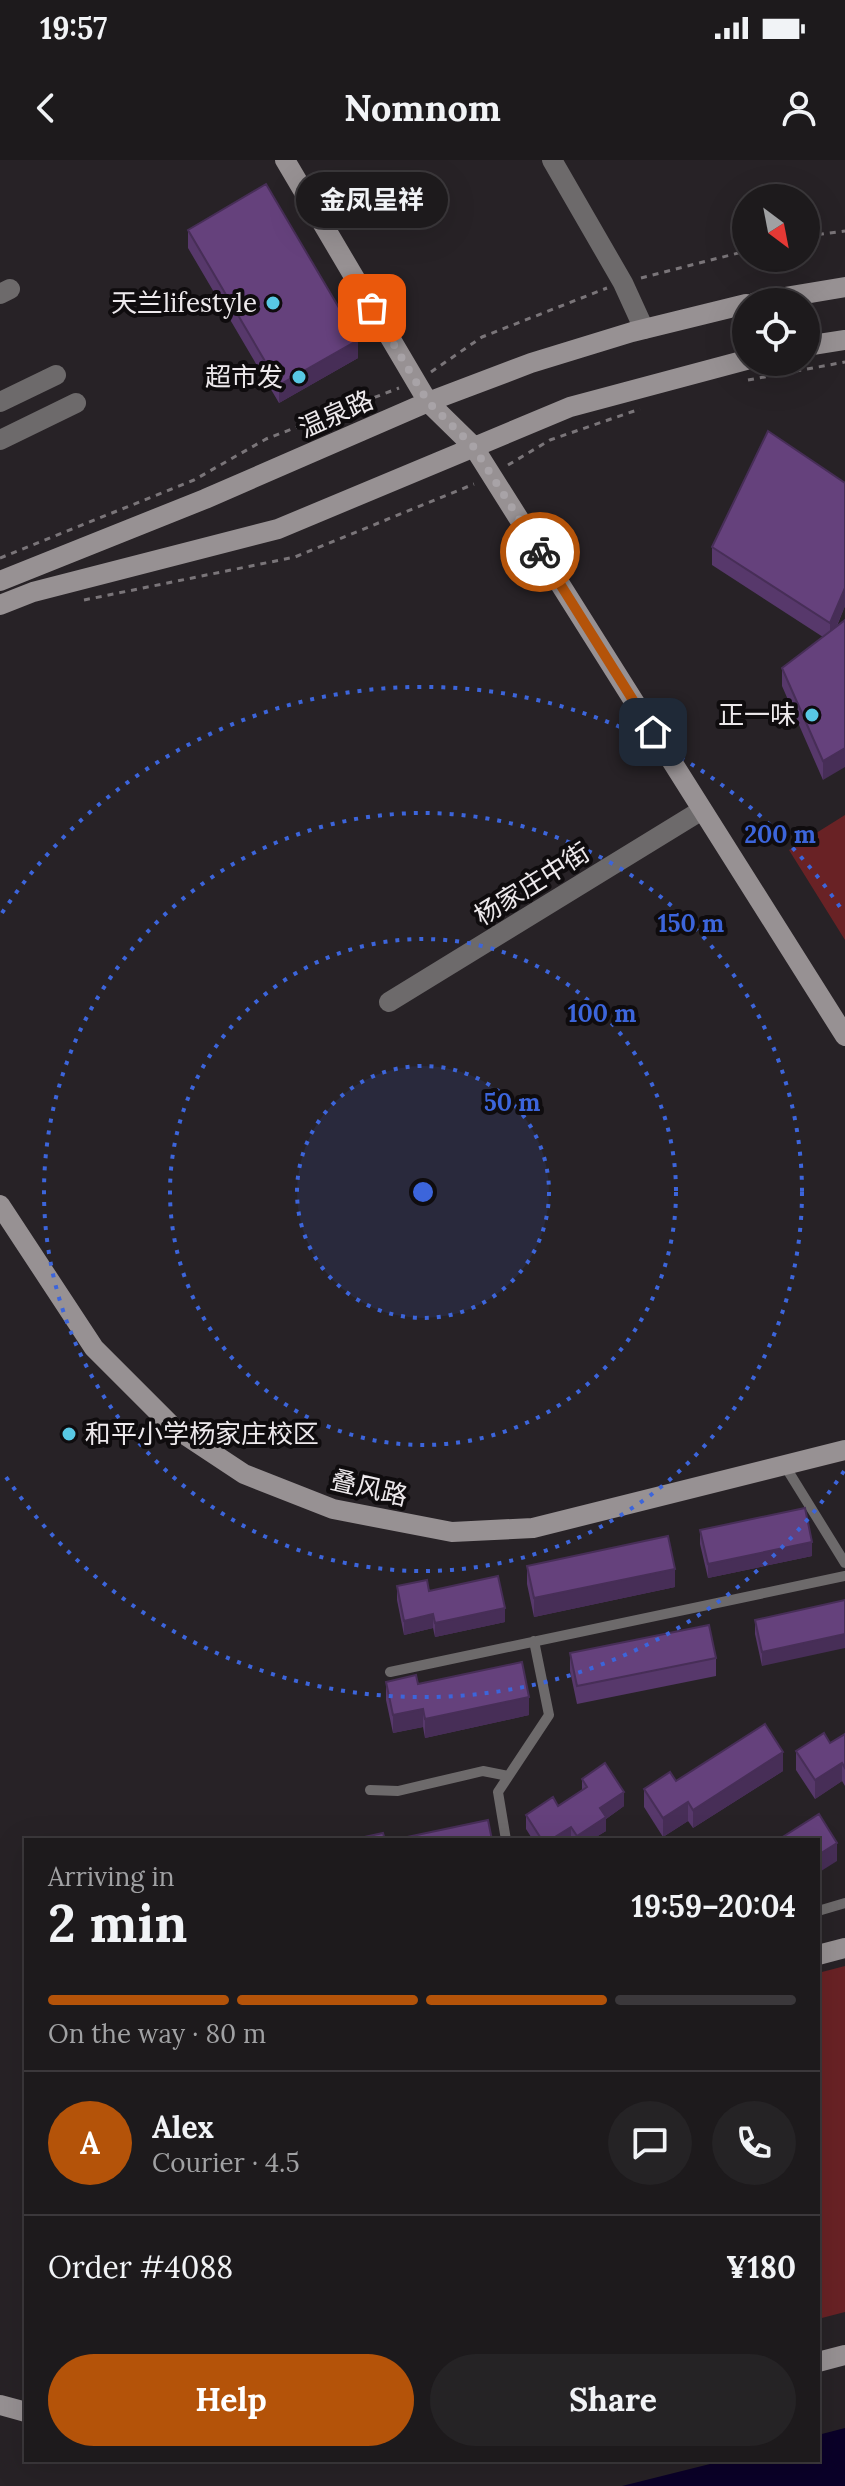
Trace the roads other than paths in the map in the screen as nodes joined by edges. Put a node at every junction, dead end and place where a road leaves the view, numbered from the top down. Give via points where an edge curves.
1 (285, 160) edge
2 (552, 160) edge
3 (845, 287) edge
4 (820, 291) edge
5 (732, 307) edge
6 (644, 329) junction
7 (845, 340) edge
8 (820, 344) edge
9 (732, 373) edge
10 (56, 375) dead end
11 (0, 402) edge
12 (428, 402) junction
13 (76, 403) dead end
14 (0, 440) edge
15 (473, 446) junction
16 (0, 581) edge
17 (0, 605) edge
18 (702, 810) junction
19 (389, 1002) dead end
20 (845, 1036) edge
21 (0, 1205) edge
22 (845, 1450) edge
23 (785, 1466) junction
24 (845, 1563) edge
25 (845, 1576) edge
26 (534, 1641) junction
27 (390, 1672) dead end
28 (508, 1776) junction
29 (370, 1790) dead end
30 (506, 1838) edge
31 (845, 1903) edge
32 (820, 1910) edge
33 (845, 1948) edge
34 (820, 1954) edge
35 (845, 2355) edge
36 (820, 2361) edge
37 (0, 2405) edge
38 (24, 2411) edge

1 - 12 street
2 - 6 street
3 - 4 street
5 - 6 street, 温泉路
6 - 12 street, 温泉路
7 - 8 street
9 - 15 street via 570,407
10 - 11 street
12 - 15 street
12 - 16 street, 温泉路
13 - 14 street
15 - 17 street via 278,529
15 - 18 street
18 - 19 street, 杨家庄中街
18 - 20 street
21 - 23 street, 叠风路 via 94,1348 173,1427 244,1474 333,1509 452,1532 505,1530 583,1518
22 - 23 street, 叠风路
23 - 24 lane
25 - 26 lane
26 - 27 lane
26 - 28 lane via 549,1715
28 - 29 lane via 483,1771 398,1791
28 - 30 lane via 498,1792
31 - 32 lane
33 - 34 street
35 - 36 street
37 - 38 street

